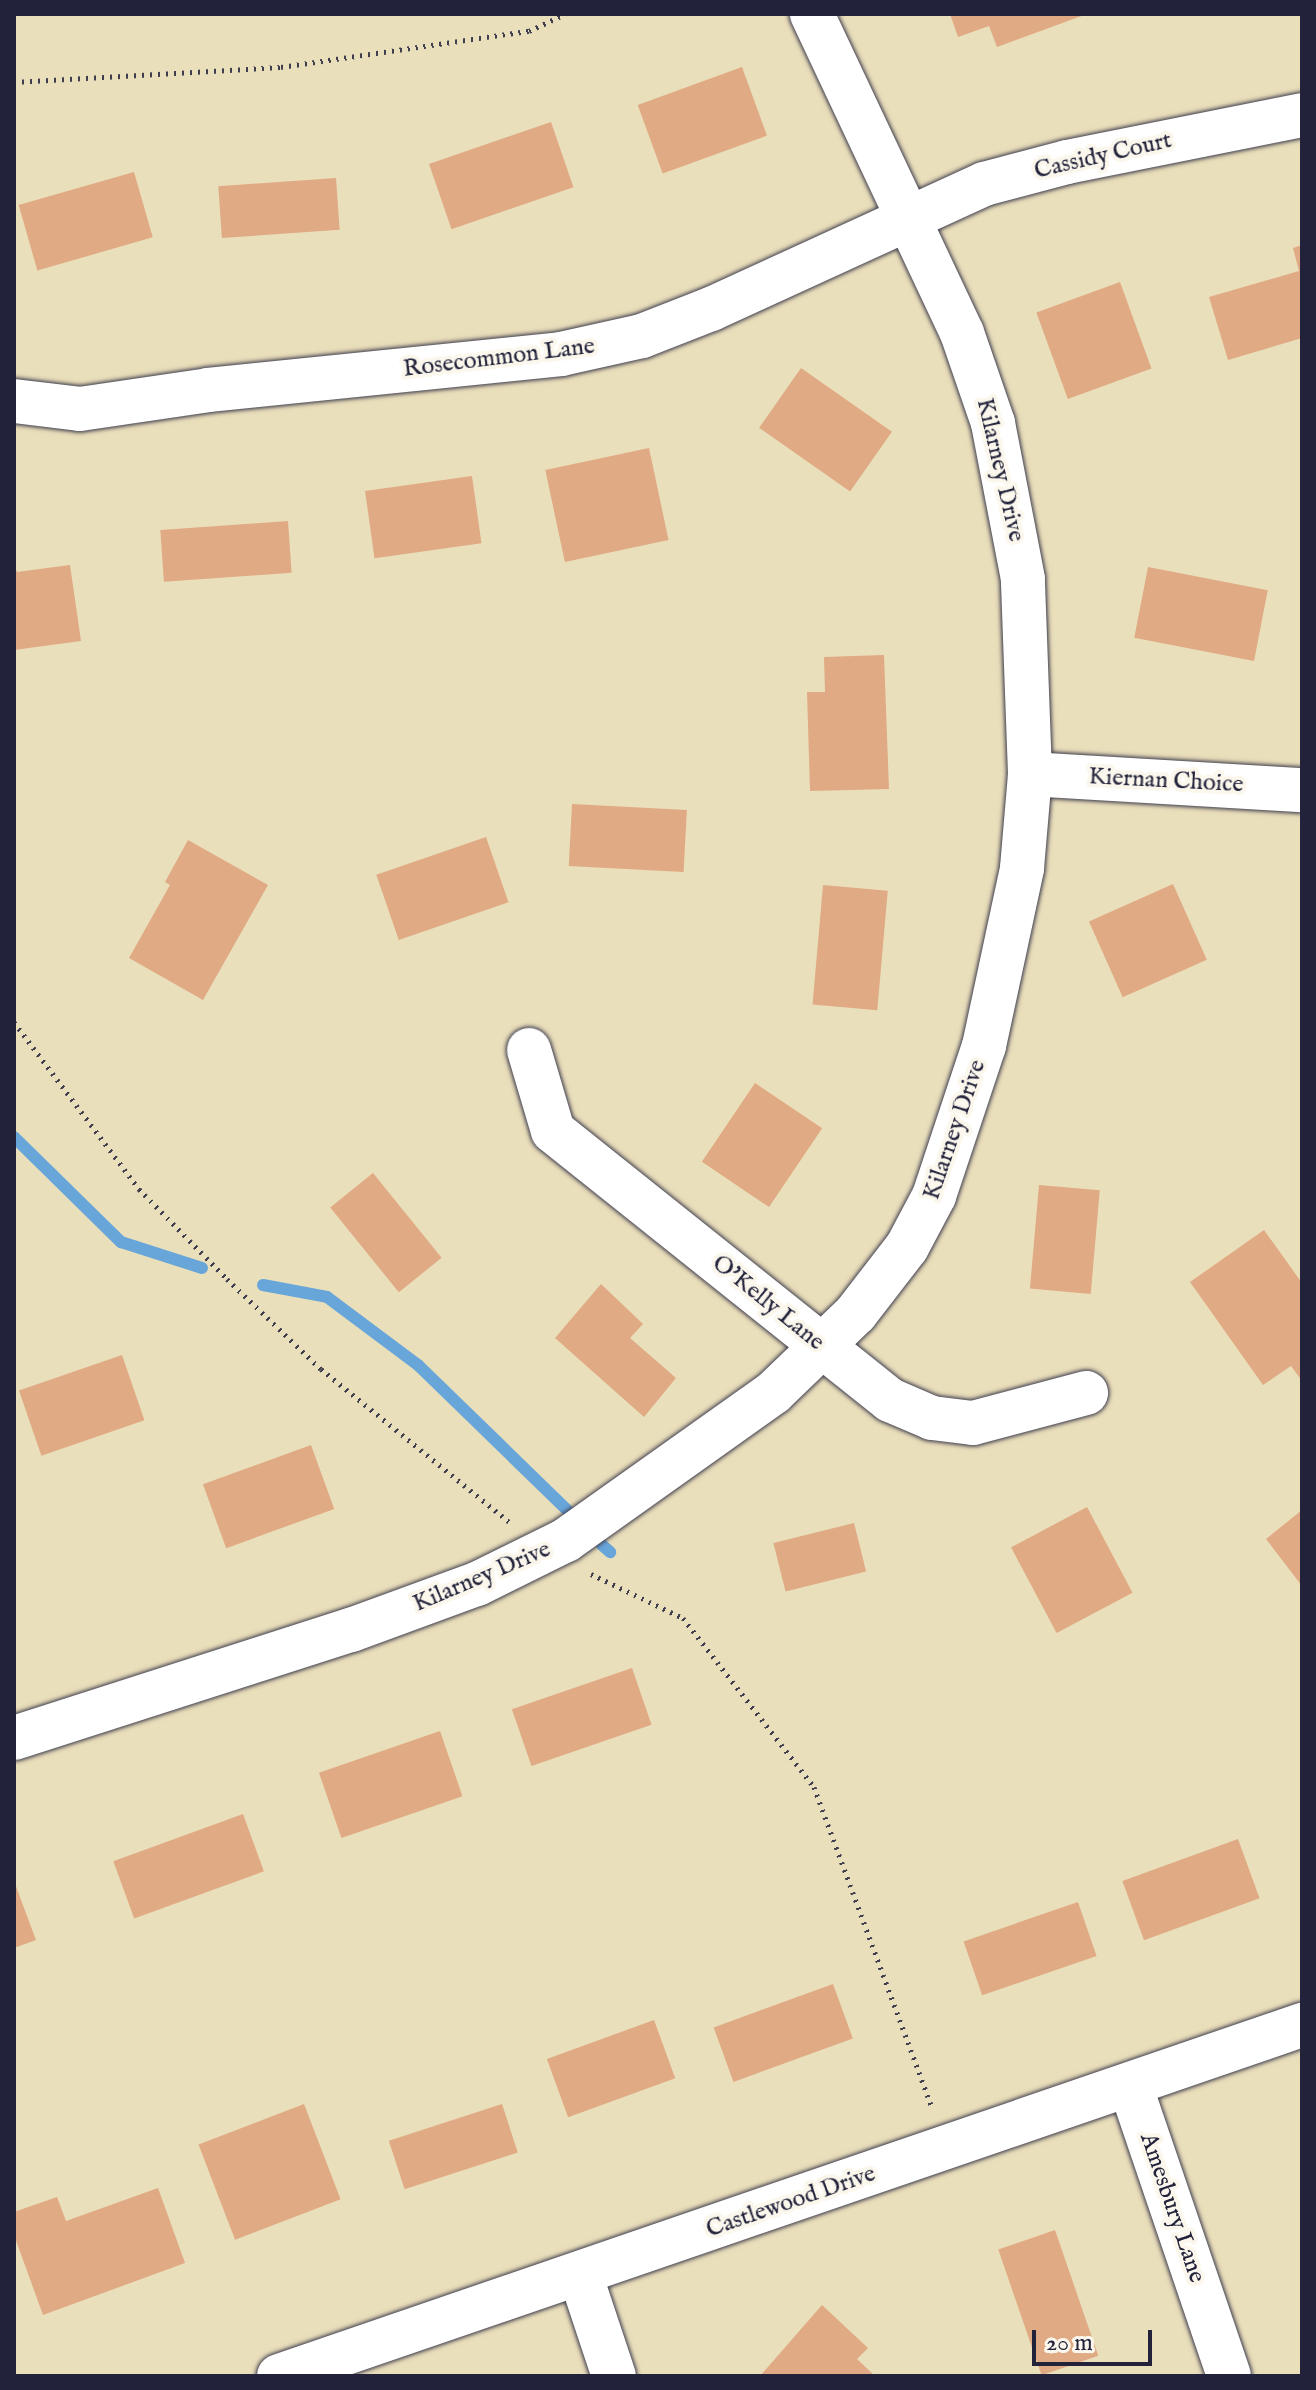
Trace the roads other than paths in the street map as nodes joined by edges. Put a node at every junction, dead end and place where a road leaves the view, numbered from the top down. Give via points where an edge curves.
1 (812, 14) edge
2 (1302, 115) edge
3 (910, 218) junction
4 (14, 401) edge
5 (1030, 774) junction
6 (1302, 790) edge
7 (529, 1050) dead end
8 (820, 1345) junction
9 (1086, 1393) dead end
10 (14, 1738) edge
11 (1302, 2025) edge
12 (1130, 2085) junction
13 (581, 2277) junction
14 (279, 2376) edge
15 (614, 2376) edge
16 (1229, 2376) edge

1 - 3 street, Kilarney Drive
2 - 3 street, Cassidy Court via 1067,162 984,184
3 - 4 street, Rosecommon Lane via 642,336 561,354 208,390 80,409
3 - 5 street, Kilarney Drive via 962,333 996,438 1023,579
5 - 6 street, Kiernan Choice
5 - 8 street, Kilarney Drive via 1022,868 1004,972 934,1196 883,1281
7 - 8 street, O'Kelly Lane via 553,1131
8 - 9 street, O'Kelly Lane via 890,1400 932,1418 973,1423
8 - 10 street, Kilarney Drive via 773,1393 718,1437 566,1540 477,1584
11 - 12 street, Castlewood Drive
12 - 13 street, Castlewood Drive
12 - 16 street, Amesbury Lane
13 - 14 street, Castlewood Drive
13 - 15 street

